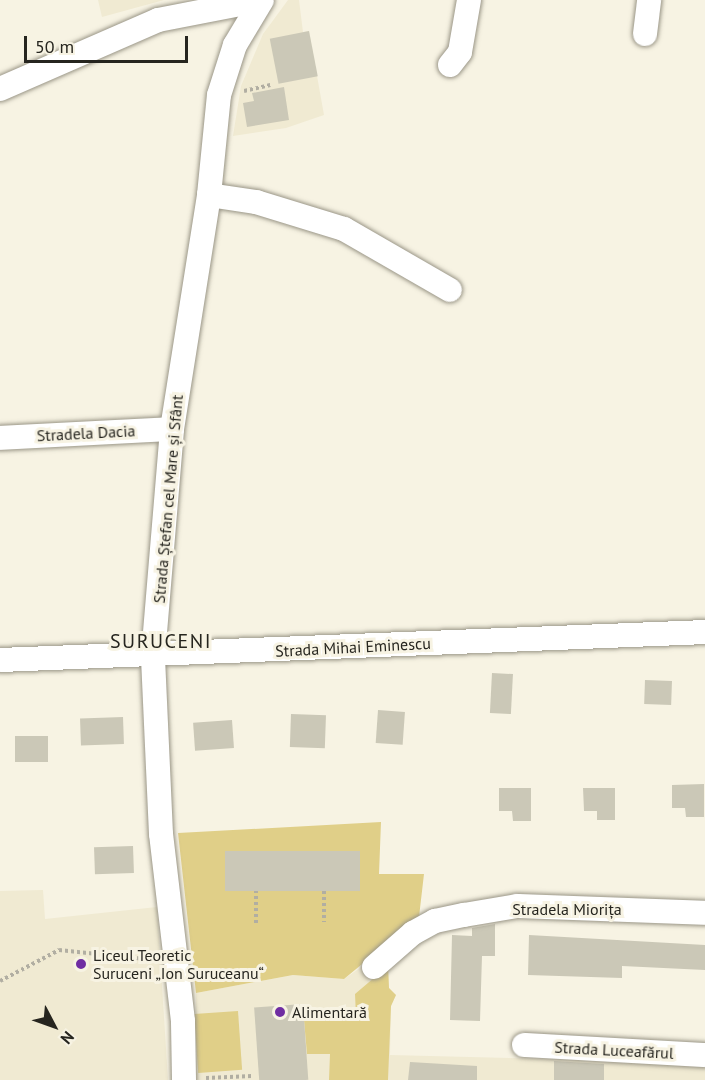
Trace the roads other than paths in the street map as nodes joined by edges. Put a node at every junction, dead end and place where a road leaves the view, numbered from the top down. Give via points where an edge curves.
1 (262, 0) edge
2 (468, 0) edge
3 (649, 0) edge
4 (645, 34) dead end
5 (450, 65) dead end
6 (0, 89) edge
7 (208, 195) junction
8 (450, 290) dead end
9 (172, 429) junction
10 (0, 438) edge
11 (705, 632) edge
12 (153, 656) junction
13 (0, 660) edge
14 (705, 913) edge
15 (374, 967) dead end
16 (524, 1045) dead end
17 (705, 1055) edge
18 (184, 1079) edge

1 - 6 street via 158,20
1 - 7 street, Strada Ștefan cel Mare și Sfânt via 235,45 219,95
2 - 5 street via 460,52
3 - 4 street
7 - 8 street via 256,202 344,229
7 - 9 street, Strada Ștefan cel Mare și Sfânt
9 - 10 street, Stradela Dacia
9 - 12 street, Strada Ștefan cel Mare și Sfânt
11 - 12 street, Strada Mihai Eminescu
12 - 13 street, Strada Mihai Eminescu
12 - 18 street, Strada Ștefan cel Mare și Sfânt via 161,834 183,1021
14 - 15 street, Stradela Miorița via 517,906 435,921 413,933
16 - 17 street, Strada Luceafărul

